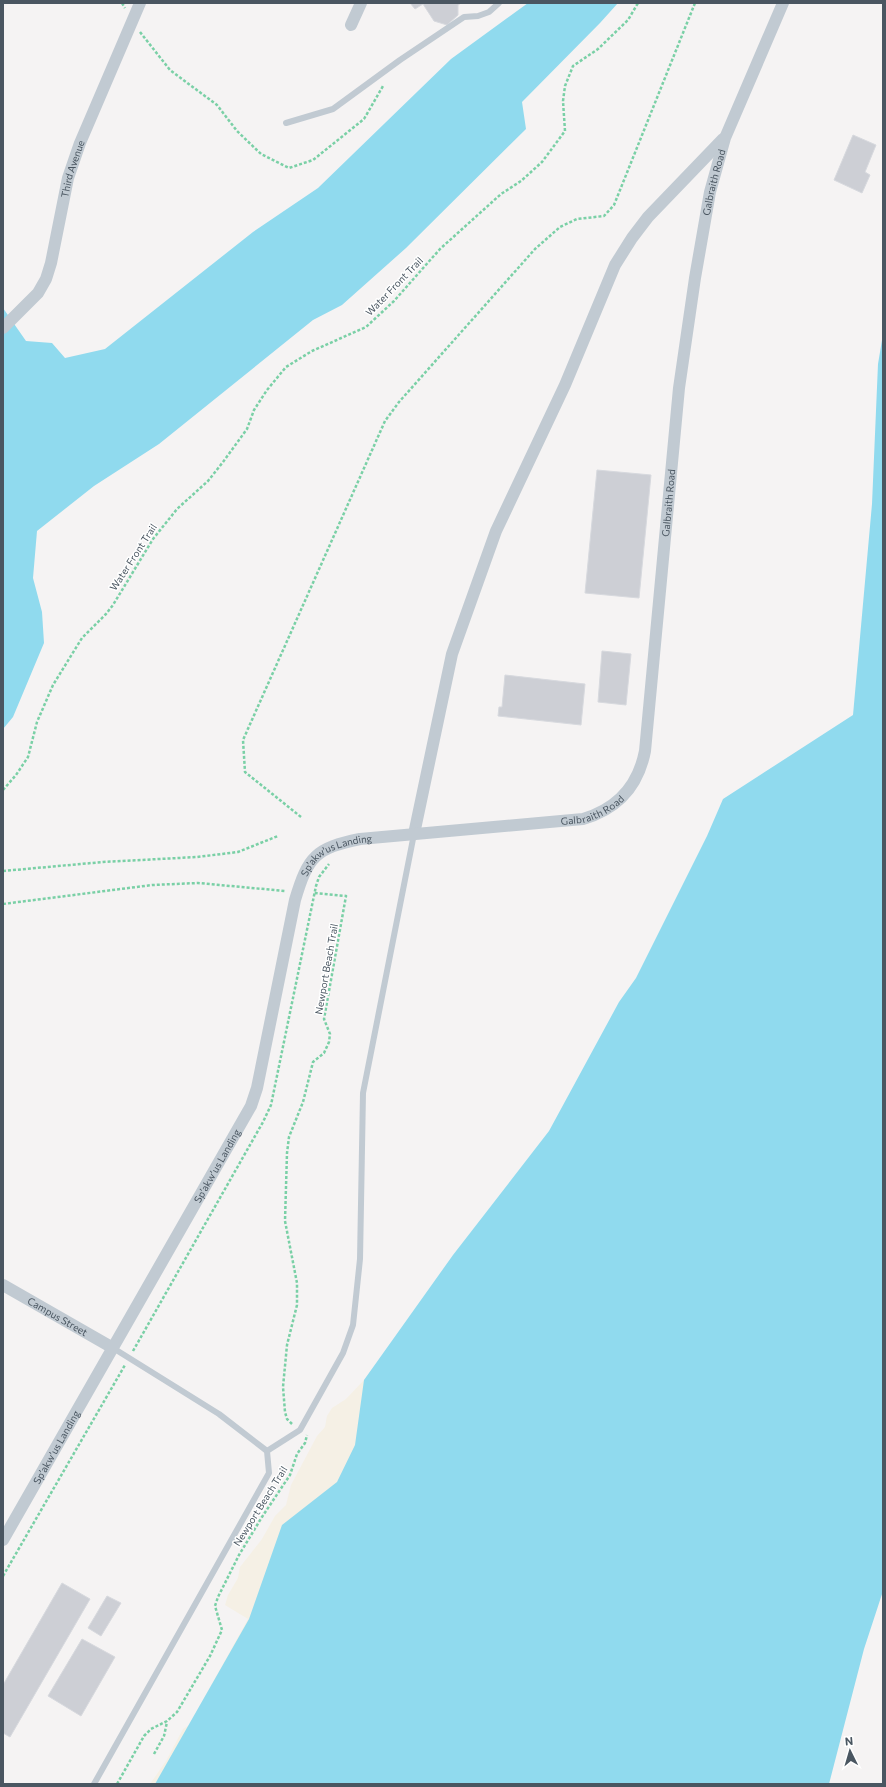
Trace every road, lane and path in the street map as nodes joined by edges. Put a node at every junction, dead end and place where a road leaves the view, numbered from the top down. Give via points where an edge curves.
1 (122, 3) edge
2 (140, 3) edge
3 (361, 3) edge
4 (498, 3) edge
5 (638, 3) edge
6 (695, 3) edge
7 (783, 3) edge
8 (132, 20) junction
9 (351, 24) dead end
10 (385, 81) dead end
11 (286, 122) dead end
12 (725, 138) junction
13 (3, 328) edge
14 (3, 790) edge
15 (301, 817) dead end
16 (414, 834) junction
17 (278, 836) dead end
18 (331, 862) dead end
19 (3, 871) edge
20 (292, 891) dead end
21 (307, 893) dead end
22 (3, 904) edge
23 (3, 1285) edge
24 (113, 1348) junction
25 (129, 1358) junction
26 (300, 1430) junction
27 (267, 1450) junction
28 (3, 1540) edge
29 (3, 1576) edge
30 (166, 1721) junction
31 (154, 1754) dead end
32 (94, 1784) edge
33 (117, 1784) edge

1 - 8 path
2 - 8 street, Third Avenue
3 - 9 street
4 - 11 lane via 489,12 464,17 333,109
5 - 14 path, Water Front Trail via 628,20 598,49 573,66 565,86 563,101 565,131 542,162 440,248 394,301 366,327 312,351 286,367 267,390 254,410 247,429 208,481 177,509 153,539 110,610 82,638 50,691 37,722 28,757
6 - 15 path via 614,205 604,216 577,219 560,227 535,249 385,421 243,740 245,772
7 - 12 street, Galbraith Road
8 - 10 path via 148,45 170,70 217,105 237,131 262,154 289,168 313,160 364,119
8 - 13 street, Third Avenue via 66,185 46,279 38,294
12 - 16 street via 648,217 615,265 565,385 496,531 452,654
12 - 16 street, Galbraith Road via 710,192 685,348 645,751 640,771 620,800 599,814 582,819
16 - 24 street, Sp’akw’us Landing via 360,839 331,846 316,855 306,867 291,917 257,1088 251,1106
16 - 26 lane via 363,1093 360,1259 352,1325 343,1353
17 - 19 path via 238,852
18 - 25 path via 323,871 316,886 270,1109
20 - 22 path via 198,883 152,885
21 - 26 path, Newport Beach Trail via 346,896 324,1019 330,1034 329,1042 324,1053 313,1062 303,1102 289,1137 287,1153 284,1212 295,1264 297,1305 287,1345 283,1387 287,1419
23 - 24 street, Campus Street
24 - 25 lane
24 - 28 street, Sp’akw’us Landing
25 - 27 lane via 219,1414
25 - 29 path
26 - 27 lane
26 - 30 path, Newport Beach Trail via 306,1434 307,1439 297,1454 290,1475 239,1555 218,1597 216,1606 222,1630 218,1640 178,1712
27 - 32 lane via 269,1473
30 - 31 path via 164,1736
30 - 33 path, Newport Beach Trail via 144,1736

